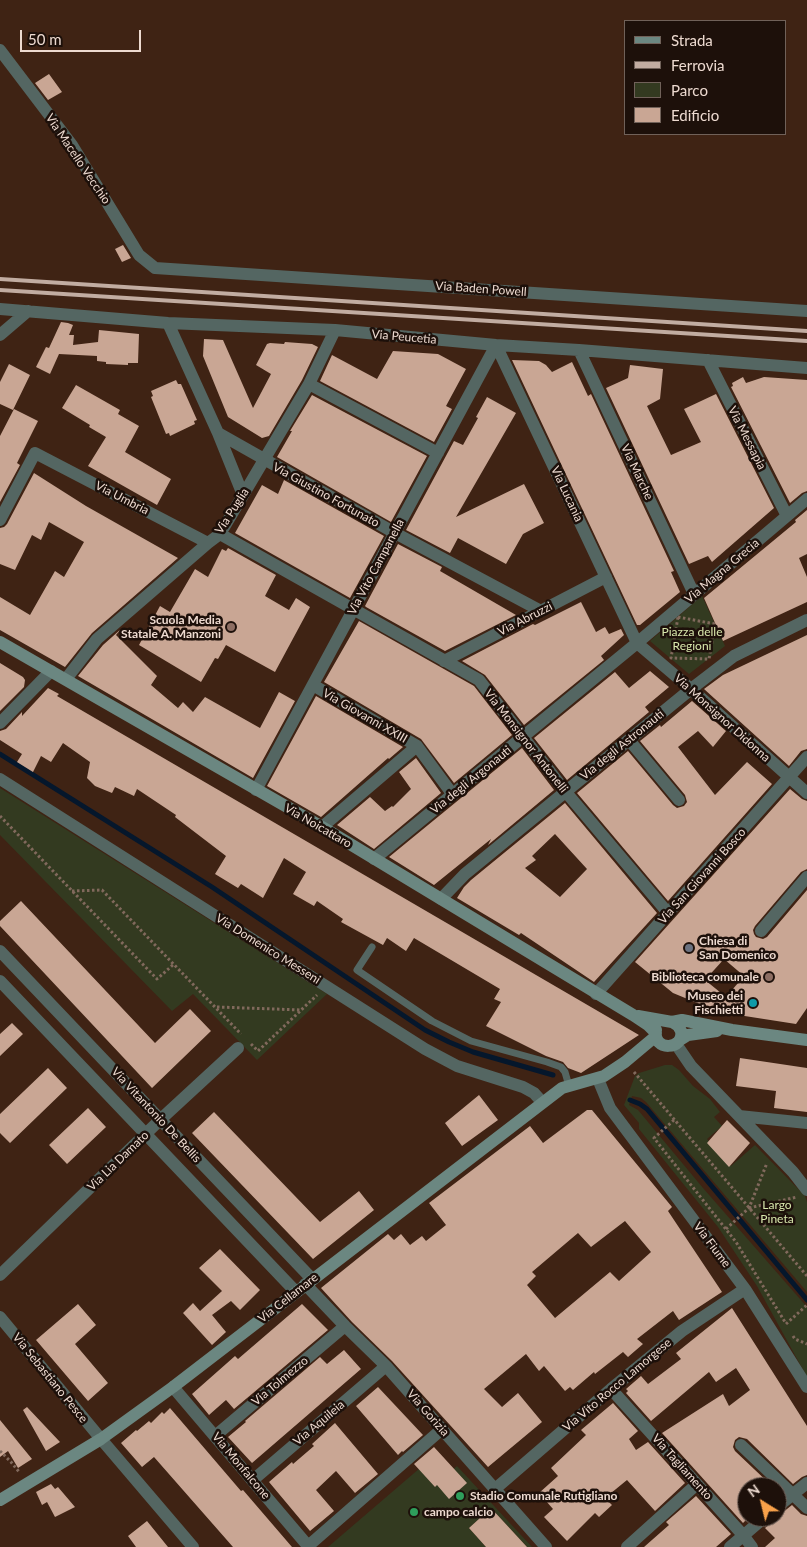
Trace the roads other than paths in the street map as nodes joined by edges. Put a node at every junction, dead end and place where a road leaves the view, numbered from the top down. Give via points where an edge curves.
1 (0, 50) edge
2 (155, 268) joint
3 (0, 309) edge
4 (28, 311) junction
5 (807, 311) edge
6 (168, 323) junction
7 (335, 330) junction
8 (0, 335) edge
9 (496, 345) junction
10 (579, 350) junction
11 (708, 360) junction
12 (807, 368) edge
13 (309, 384) junction
14 (218, 433) junction
15 (438, 453) junction
16 (264, 460) junction
17 (243, 495) junction
18 (807, 499) edge
19 (787, 516) junction
20 (0, 520) edge
21 (395, 533) junction
22 (220, 534) junction
23 (208, 543) junction
24 (606, 578) junction
25 (694, 594) junction
26 (353, 610) junction
27 (541, 612) junction
28 (807, 620) edge
29 (0, 642) edge
30 (637, 643) junction
31 (444, 661) junction
32 (52, 671) junction
33 (66, 678) junction
34 (312, 685) junction
35 (691, 689) junction
36 (0, 723) edge
37 (523, 737) junction
38 (628, 740) junction
39 (417, 746) junction
40 (807, 757) edge
41 (789, 778) junction
42 (0, 779) edge
43 (256, 790) junction
44 (565, 791) junction
45 (807, 793) edge
46 (453, 795) junction
47 (679, 800) dead end
48 (322, 827) junction
49 (374, 859) junction
50 (807, 877) edge
51 (441, 898) junction
52 (668, 913) junction
53 (761, 931) dead end
54 (372, 947) dead end
55 (0, 951) edge
56 (0, 981) edge
57 (596, 994) junction
58 (633, 1015) junction
59 (669, 1022) junction
60 (732, 1030) junction
61 (656, 1035) junction
62 (807, 1040) edge
63 (675, 1043) junction
64 (238, 1048) dead end
65 (625, 1062) junction
66 (598, 1079) junction
67 (569, 1086) junction
68 (542, 1102) junction
69 (739, 1116) junction
70 (161, 1119) junction
71 (807, 1123) edge
72 (146, 1134) junction
73 (802, 1193) edge
74 (0, 1275) edge
75 (304, 1285) junction
76 (745, 1289) junction
77 (0, 1317) edge
78 (345, 1326) junction
79 (386, 1366) junction
80 (173, 1387) junction
81 (807, 1387) edge
82 (611, 1389) junction
83 (442, 1429) junction
84 (215, 1436) junction
85 (101, 1439) junction
86 (741, 1445) dead end
87 (253, 1480) junction
88 (807, 1483) edge
89 (697, 1484) junction
90 (495, 1489) junction
91 (792, 1495) junction
92 (787, 1499) edge
93 (0, 1500) edge
94 (807, 1508) edge
95 (753, 1527) edge
96 (743, 1535) junction
97 (308, 1546) edge
98 (193, 1547) edge
99 (546, 1547) edge
100 (627, 1547) edge
101 (730, 1547) edge
102 (752, 1547) edge

1 - 2 street, Via Macello Vecchio via 72,145 139,255
2 - 5 street, Via Baden Powell
3 - 4 street, Via Peucetia
4 - 6 street, Via Peucetia
4 - 8 street
6 - 7 street, Via Peucetia
6 - 14 street
7 - 9 street, Via Peucetia
7 - 13 street, Via Puglia
9 - 10 street, Via Peucetia
9 - 15 street, Via Vito Campanella
9 - 24 street, Via Lucania
10 - 11 street, Via Peucetia
10 - 25 street, Via Marche
11 - 12 street, Via Peucetia
11 - 19 street, Via Messapia
13 - 15 street
13 - 16 street, Via Puglia
14 - 16 street, Via Giustino Fortunato
14 - 17 street
15 - 21 street, Via Vito Campanella
16 - 17 street, Via Puglia
16 - 21 street, Via Giustino Fortunato
17 - 22 street, Via Puglia
18 - 19 street, Via Magna Grecia
19 - 25 street, Via Magna Grecia
20 - 23 street, Via Umbria via 35,453
21 - 26 street, Via Vito Campanella
21 - 27 street, Via Giustino Fortunato
22 - 23 street, Via Puglia
22 - 26 street, Via Monsignor Antonelli
23 - 33 street, Via Puglia via 97,639
24 - 27 street, Via Abruzzi
24 - 30 street, Via Lucania
25 - 30 street, Via Magna Grecia
26 - 31 street, Via Monsignor Antonelli
26 - 34 street, Via Vito Campanella
27 - 31 street, Via Abruzzi
28 - 35 street, Via degli Astronauti via 734,656
29 - 32 street, Via Noicattaro
30 - 35 street, Via Monsignor Didonna
30 - 37 street, Via degli Argonauti
31 - 37 street, Via Monsignor Antonelli via 479,680
32 - 33 street, Via Noicattaro
32 - 36 street
33 - 43 street, Via Noicattaro
34 - 39 street, Via Giovanni XXIII
34 - 43 street, Via Vito Campanella
35 - 38 street, Via degli Astronauti
35 - 41 street, Via Monsignor Didonna
37 - 44 street, Via Monsignor Antonelli
37 - 46 street, Via degli Argonauti
38 - 44 street, Via degli Astronauti
38 - 47 street
39 - 46 street, Via Giovanni XXIII
39 - 48 street
40 - 41 street, Via San Giovanni Bosco
41 - 45 street, Via Monsignor Didonna
41 - 52 street, Via San Giovanni Bosco
42 - 68 street, Via Domenico Messeni via 425,1049 457,1066 523,1087
43 - 48 street, Via Noicattaro
44 - 51 street, Via degli Astronauti
44 - 52 street, Via Monsignor Antonelli
46 - 49 street, Via degli Argonauti
48 - 49 street, Via Noicattaro
49 - 51 street, Via Noicattaro
50 - 53 street
51 - 57 street, Via Noicattaro
52 - 57 street, Via San Giovanni Bosco
54 - 67 lane via 358,970 432,1021 471,1041 561,1067
55 - 70 street, Via Vitantonio De Bellis
56 - 72 street
57 - 58 street, Via Noicattaro
58 - 59 street, Via Noicattaro
58 - 61 street, Via Noicattaro
59 - 60 street, Via Noicattaro via 682,1020
59 - 61 street via 660,1025
59 - 63 street via 680,1029 681,1034
60 - 62 street
60 - 63 street via 700,1032
61 - 63 street via 660,1043
61 - 65 street
63 - 65 street
63 - 69 street via 691,1066
64 - 70 street, Via Lia Damato
65 - 66 street, Via Cellamare
66 - 67 street, Via Cellamare
66 - 76 street, Via Fiume via 610,1108
67 - 68 street, Via Cellamare
68 - 75 street, Via Cellamare
69 - 71 street
69 - 73 street via 793,1172
70 - 72 street, Via Lia Damato
70 - 75 street, Via Vitantonio De Bellis
72 - 74 street, Via Lia Damato
72 - 75 street
75 - 78 street, Via Gorizia
75 - 80 street, Via Cellamare
76 - 81 street, Via Fiume
76 - 82 street, Via Vito Rocco Lamorgese via 682,1331
77 - 85 street, Via Sebastiano Pesce
78 - 79 street, Via Gorizia
78 - 84 street, Via Tolmezzo
79 - 83 street, Via Gorizia
79 - 87 street, Via Aquileia
80 - 84 street, Via Monfalcone
80 - 85 street, Via Cellamare
82 - 89 street, Via Tagliamento
82 - 90 street, Via Vito Rocco Lamorgese
83 - 90 street, Via Gorizia
83 - 97 street
84 - 87 street, Via Monfalcone
85 - 93 street, Via Cellamare
85 - 98 street, Via Sebastiano Pesce
86 - 91 street
87 - 97 street, Via Monfalcone
88 - 91 street
89 - 96 street, Via Tagliamento
89 - 100 street
90 - 99 street, Via Gorizia
91 - 92 street
91 - 94 street
95 - 96 street
96 - 101 street
96 - 102 street, Via Tagliamento

